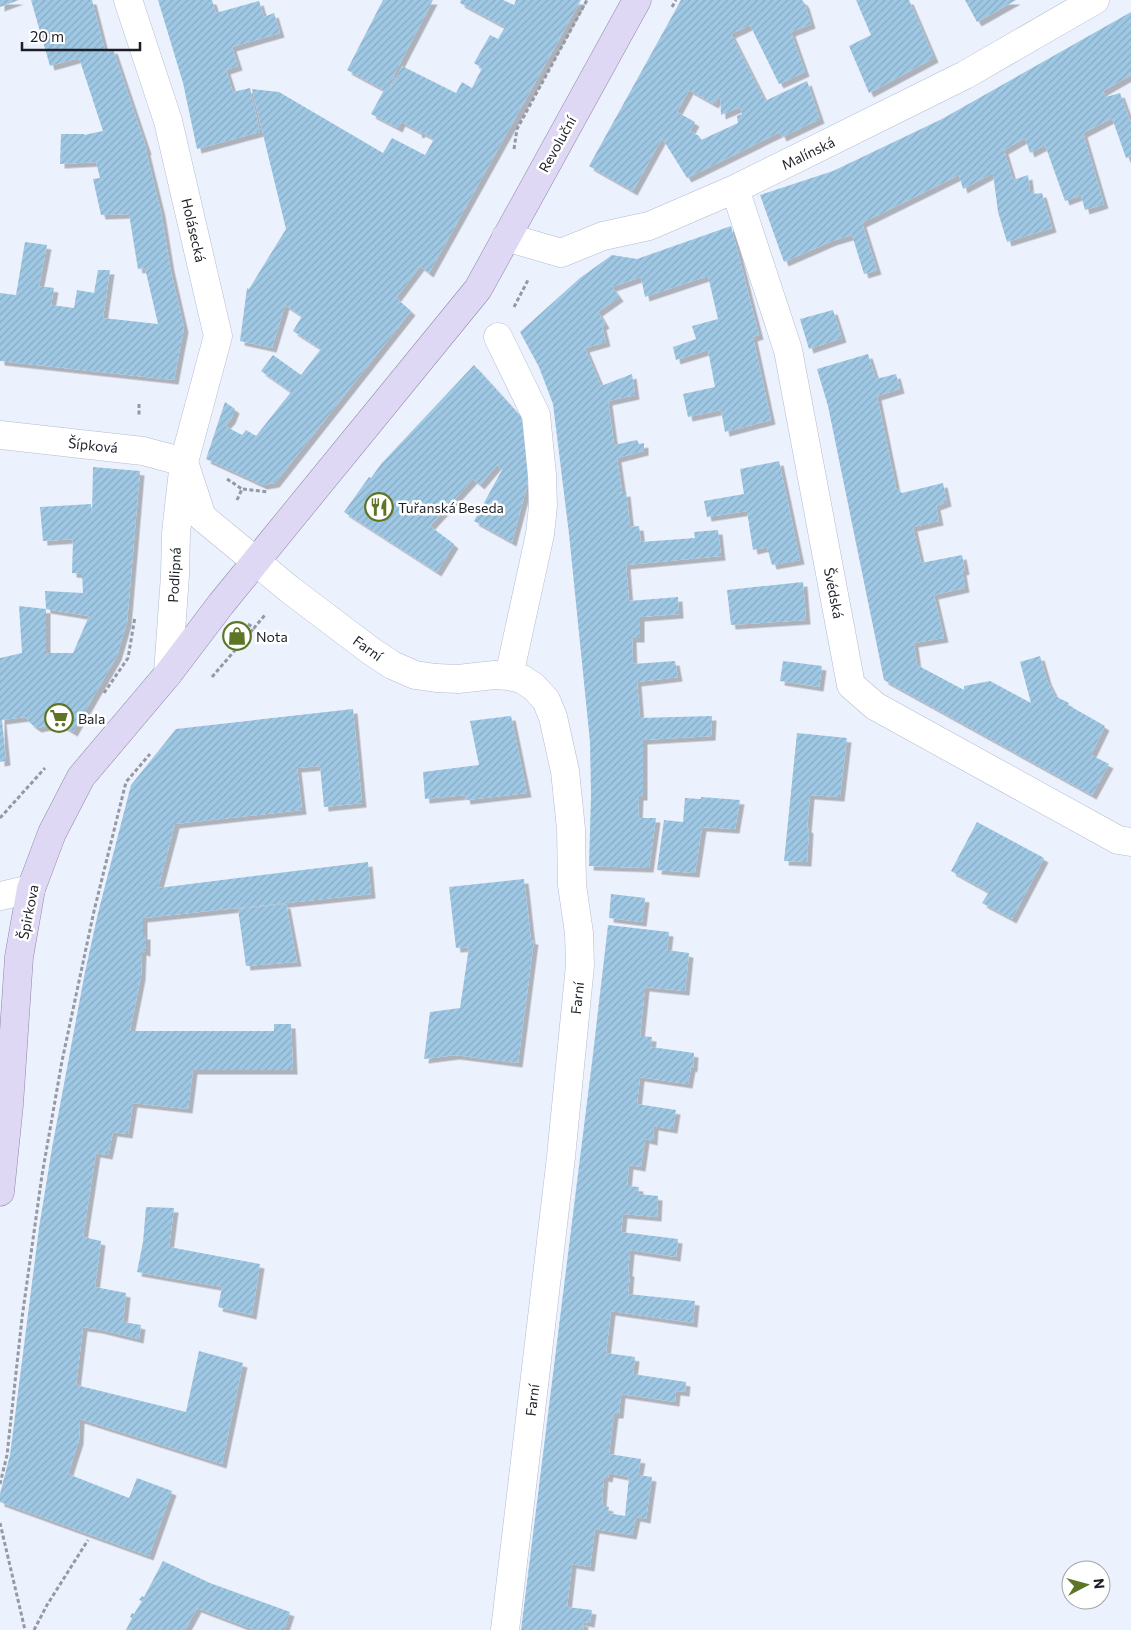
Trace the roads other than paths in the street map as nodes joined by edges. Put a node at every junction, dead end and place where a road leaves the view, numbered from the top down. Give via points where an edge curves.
1 (128, 0) edge
2 (637, 0) edge
3 (1095, 0) edge
4 (735, 189) junction
5 (506, 237) junction
6 (498, 337) dead end
7 (0, 435) edge
8 (184, 462) junction
9 (256, 562) junction
10 (168, 674) junction
11 (509, 676) junction
12 (1131, 842) edge
13 (30, 889) junction
14 (0, 896) edge
15 (0, 1192) edge
16 (506, 1630) edge

1 - 8 street, Holásecká via 168,121 218,336
2 - 5 main road, Revoluční
3 - 4 street, Malínská via 964,75
4 - 5 street, Malínská via 649,226 604,236 560,253
4 - 12 street, Švédská via 788,350 851,685 875,706 1118,840
5 - 9 main road, Revoluční via 478,289
6 - 11 street via 536,415 543,506 540,534
7 - 8 street, Šípková via 143,451
8 - 9 street via 202,517
8 - 10 street, Podlipná via 176,533
9 - 10 main road
9 - 11 street, Farní via 392,665 415,675 436,678
10 - 13 main road, Špirkova via 81,777 52,833
11 - 16 street, Farní via 534,687 546,700 553,717 565,771 580,965
13 - 14 street
13 - 15 main road, Špirkova via 19,957

